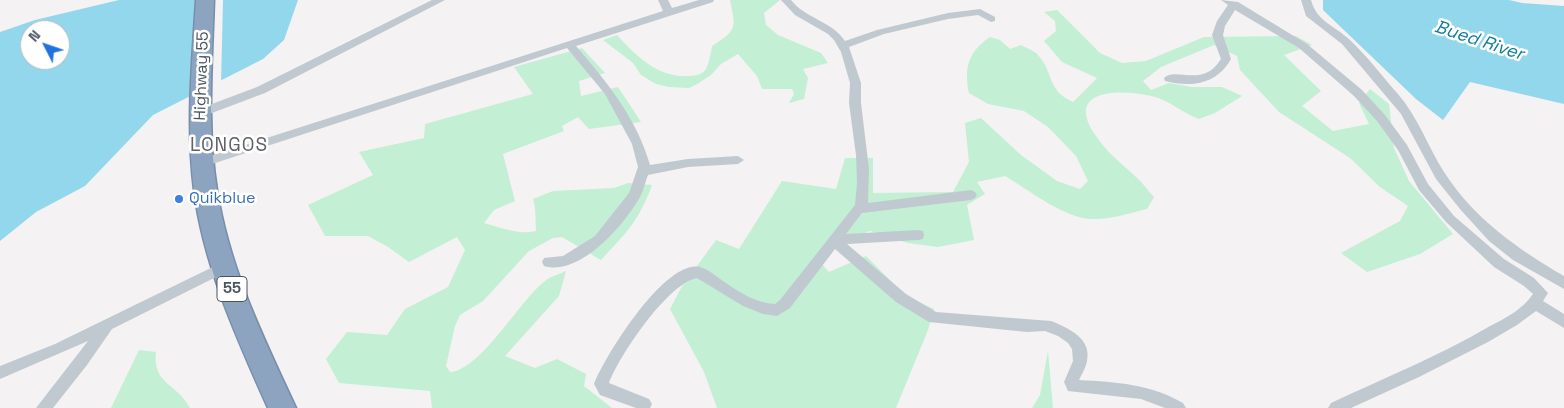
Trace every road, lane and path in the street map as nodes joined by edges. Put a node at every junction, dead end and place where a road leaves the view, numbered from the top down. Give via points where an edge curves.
1 (205, 0) edge
2 (440, 0) edge
3 (663, 0) edge
4 (709, 0) edge
5 (786, 0) edge
6 (1306, 0) edge
7 (1230, 2) edge
8 (669, 13) junction
9 (991, 18) dead end
10 (570, 45) junction
11 (843, 45) junction
12 (1169, 78) dead end
13 (200, 113) junction
14 (738, 160) dead end
15 (202, 164) junction
16 (643, 171) junction
17 (971, 195) dead end
18 (859, 209) junction
19 (918, 234) dead end
20 (833, 240) junction
21 (549, 262) dead end
22 (223, 267) junction
23 (1564, 283) edge
24 (1536, 303) junction
25 (1564, 322) edge
26 (108, 324) junction
27 (0, 373) edge
28 (644, 404) dead end
29 (44, 408) edge
30 (282, 408) edge
31 (1178, 408) edge
32 (1336, 408) edge

1 - 13 highway, Highway 55 / 55
2 - 13 street via 261,90
3 - 8 street
4 - 8 street
5 - 11 street via 797,14 830,31
6 - 23 street via 1310,14 1346,42 1406,112 1440,176 1464,206 1518,256
7 - 12 street via 1218,41 1226,58 1216,74 1204,78
7 - 24 street via 1303,46 1358,93 1403,148 1423,187 1450,219 1499,263 1539,290 1541,296
8 - 10 street
9 - 11 street via 980,12 948,16
10 - 15 street via 353,112
10 - 16 street via 609,92 641,152
11 - 18 street via 855,81 863,186
13 - 15 highway, Highway 55 / 55
14 - 16 street via 688,163
15 - 22 highway, Highway 55 / 55 via 209,216
16 - 21 street via 635,196 600,240 564,261
17 - 18 street
18 - 20 street
19 - 20 street
20 - 28 street via 777,310 753,304 698,272 678,279 632,328 602,379 605,390
20 - 31 street via 901,298 934,318 1052,326 1073,339 1079,348 1080,361 1072,386 1149,394
22 - 26 street
22 - 30 highway, Highway 55 / 55
24 - 25 street
24 - 32 street via 1464,348
26 - 27 street
26 - 29 street

